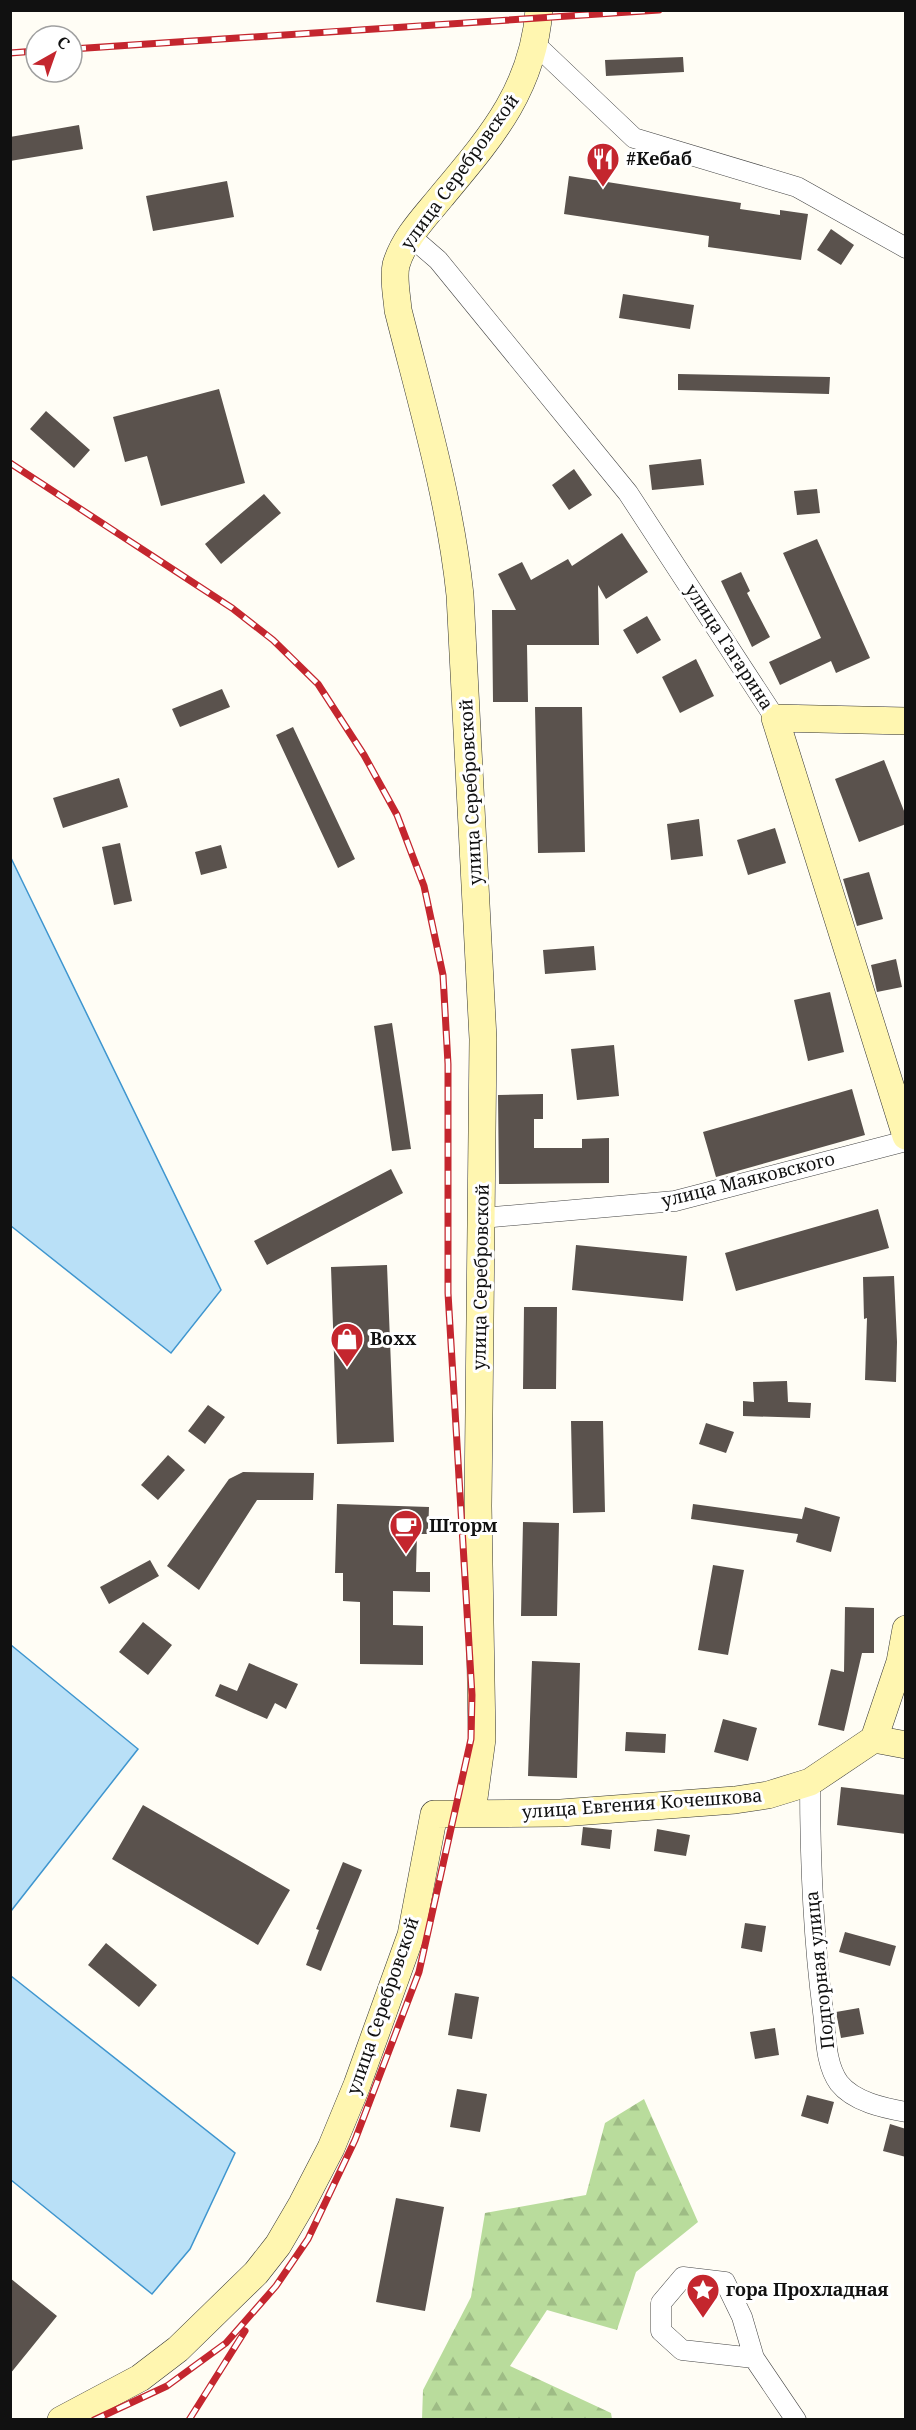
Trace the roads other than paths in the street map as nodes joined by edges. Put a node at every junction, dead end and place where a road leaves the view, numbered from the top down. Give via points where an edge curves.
1 (539, 10) edge
2 (534, 43) junction
3 (409, 235) junction
4 (906, 248) edge
5 (775, 718) junction
6 (906, 721) edge
7 (906, 1136) edge
8 (906, 1141) edge
9 (482, 1218) junction
10 (906, 1629) edge
11 (874, 1740) junction
12 (906, 1745) edge
13 (810, 1782) junction
14 (472, 1813) junction
15 (906, 2112) edge
16 (754, 2358) junction
17 (61, 2420) edge
18 (796, 2420) edge

1 - 2 street, улица Серебровской
2 - 3 street, улица Серебровской via 528,71 505,113 486,142
2 - 4 street via 634,138 797,187
3 - 5 street, улица Гагарина via 438,260 628,493
3 - 9 street, улица Серебровской via 396,266 395,282 447,505 460,595 483,1039
5 - 6 street
5 - 7 street, улица Гагарина
8 - 9 street, улица Маяковского via 675,1202
9 - 14 street, улица Серебровской via 478,1506 482,1739
10 - 11 street via 900,1662
11 - 12 street
11 - 13 street, улица Евгения Кочешкова
13 - 14 street, улица Евгения Кочешкова via 735,1800 561,1813
13 - 15 street, Подгорная улица via 810,1870 828,2056 839,2082 852,2094 880,2107
14 - 17 street, улица Серебровской via 434,1814 411,1935 357,2085 331,2148 278,2245 256,2273 178,2349 140,2378
16 - 16 street via 742,2317 725,2282 683,2277 661,2303 661,2331 682,2350
16 - 18 street

